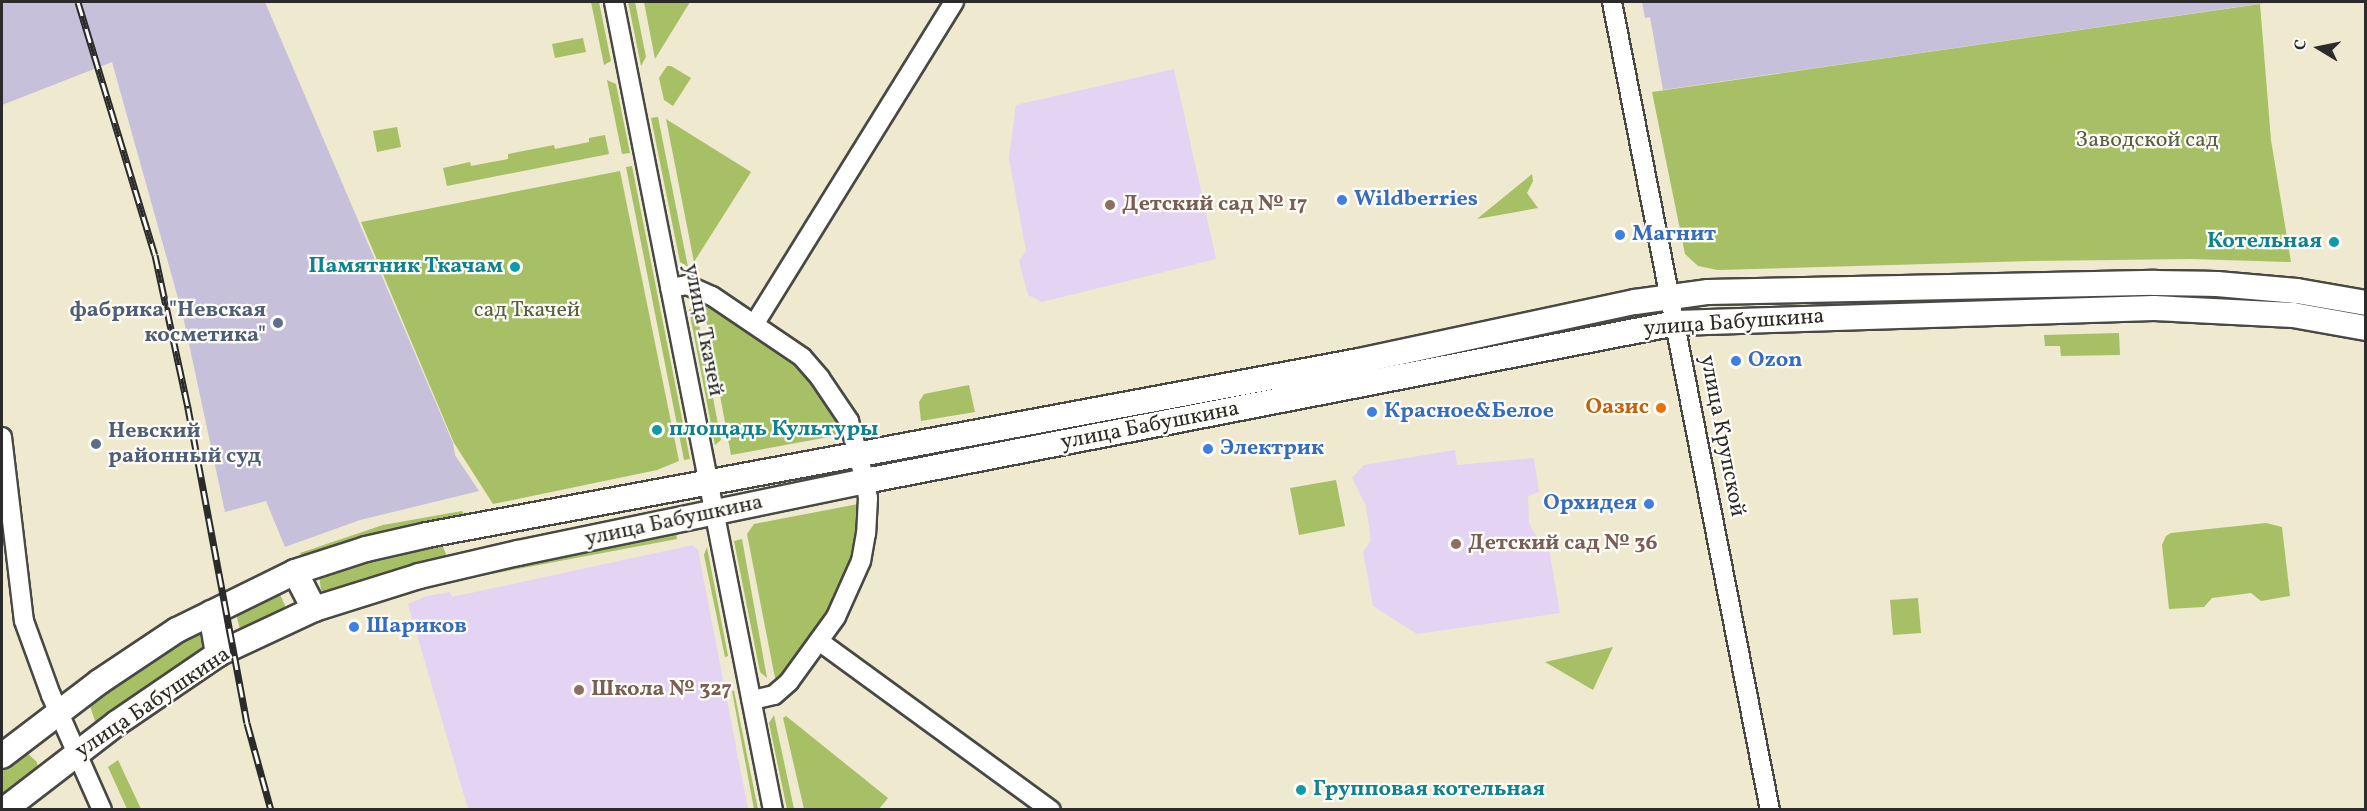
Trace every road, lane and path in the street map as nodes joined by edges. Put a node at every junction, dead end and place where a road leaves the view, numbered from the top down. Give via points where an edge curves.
1 (614, 2) edge
2 (954, 2) edge
3 (1612, 2) edge
4 (670, 288) junction
5 (1671, 296) junction
6 (2366, 303) edge
7 (755, 323) junction
8 (1676, 323) junction
9 (2366, 328) edge
10 (2, 437) edge
11 (860, 456) junction
12 (865, 481) junction
13 (709, 484) junction
14 (715, 512) junction
15 (295, 572) junction
16 (314, 609) junction
17 (211, 613) junction
18 (819, 641) junction
19 (218, 654) junction
20 (752, 700) junction
21 (58, 712) junction
22 (76, 754) junction
23 (2, 756) edge
24 (4, 810) edge
25 (102, 810) edge
26 (773, 810) edge
27 (1051, 810) edge
28 (1770, 810) edge

1 - 4 street, улица Ткачей
2 - 7 street
3 - 5 street, улица Крупской
4 - 7 street via 687,285
4 - 13 street, улица Ткачей
5 - 6 street, улица Бабушкина via 1708,292 2155,283 2297,291
5 - 8 street, улица Крупской
5 - 11 street, улица Бабушкина via 1348,363
7 - 11 street via 790,348 820,378 849,421
8 - 9 street, улица Бабушкина via 2154,308 2293,315
8 - 12 street, улица Бабушкина
8 - 28 street, улица Крупской
10 - 21 street via 20,602 36,658
11 - 12 street
11 - 13 street, улица Бабушкина
12 - 14 street, улица Бабушкина
12 - 18 street via 868,498 861,561 836,617
13 - 14 street, улица Ткачей
13 - 15 street, улица Бабушкина via 427,535
14 - 16 street, улица Бабушкина via 419,576
14 - 20 street, улица Ткачей
15 - 16 street
15 - 17 street, улица Бабушкина
16 - 19 street, улица Бабушкина
17 - 19 street
17 - 21 street, улица Бабушкина via 140,653
18 - 20 street via 789,682 774,695
18 - 27 street
19 - 22 street, улица Бабушкина
20 - 26 street, улица Ткачей
21 - 22 street
21 - 23 street, улица Бабушкина
22 - 24 street, улица Бабушкина
22 - 25 street

